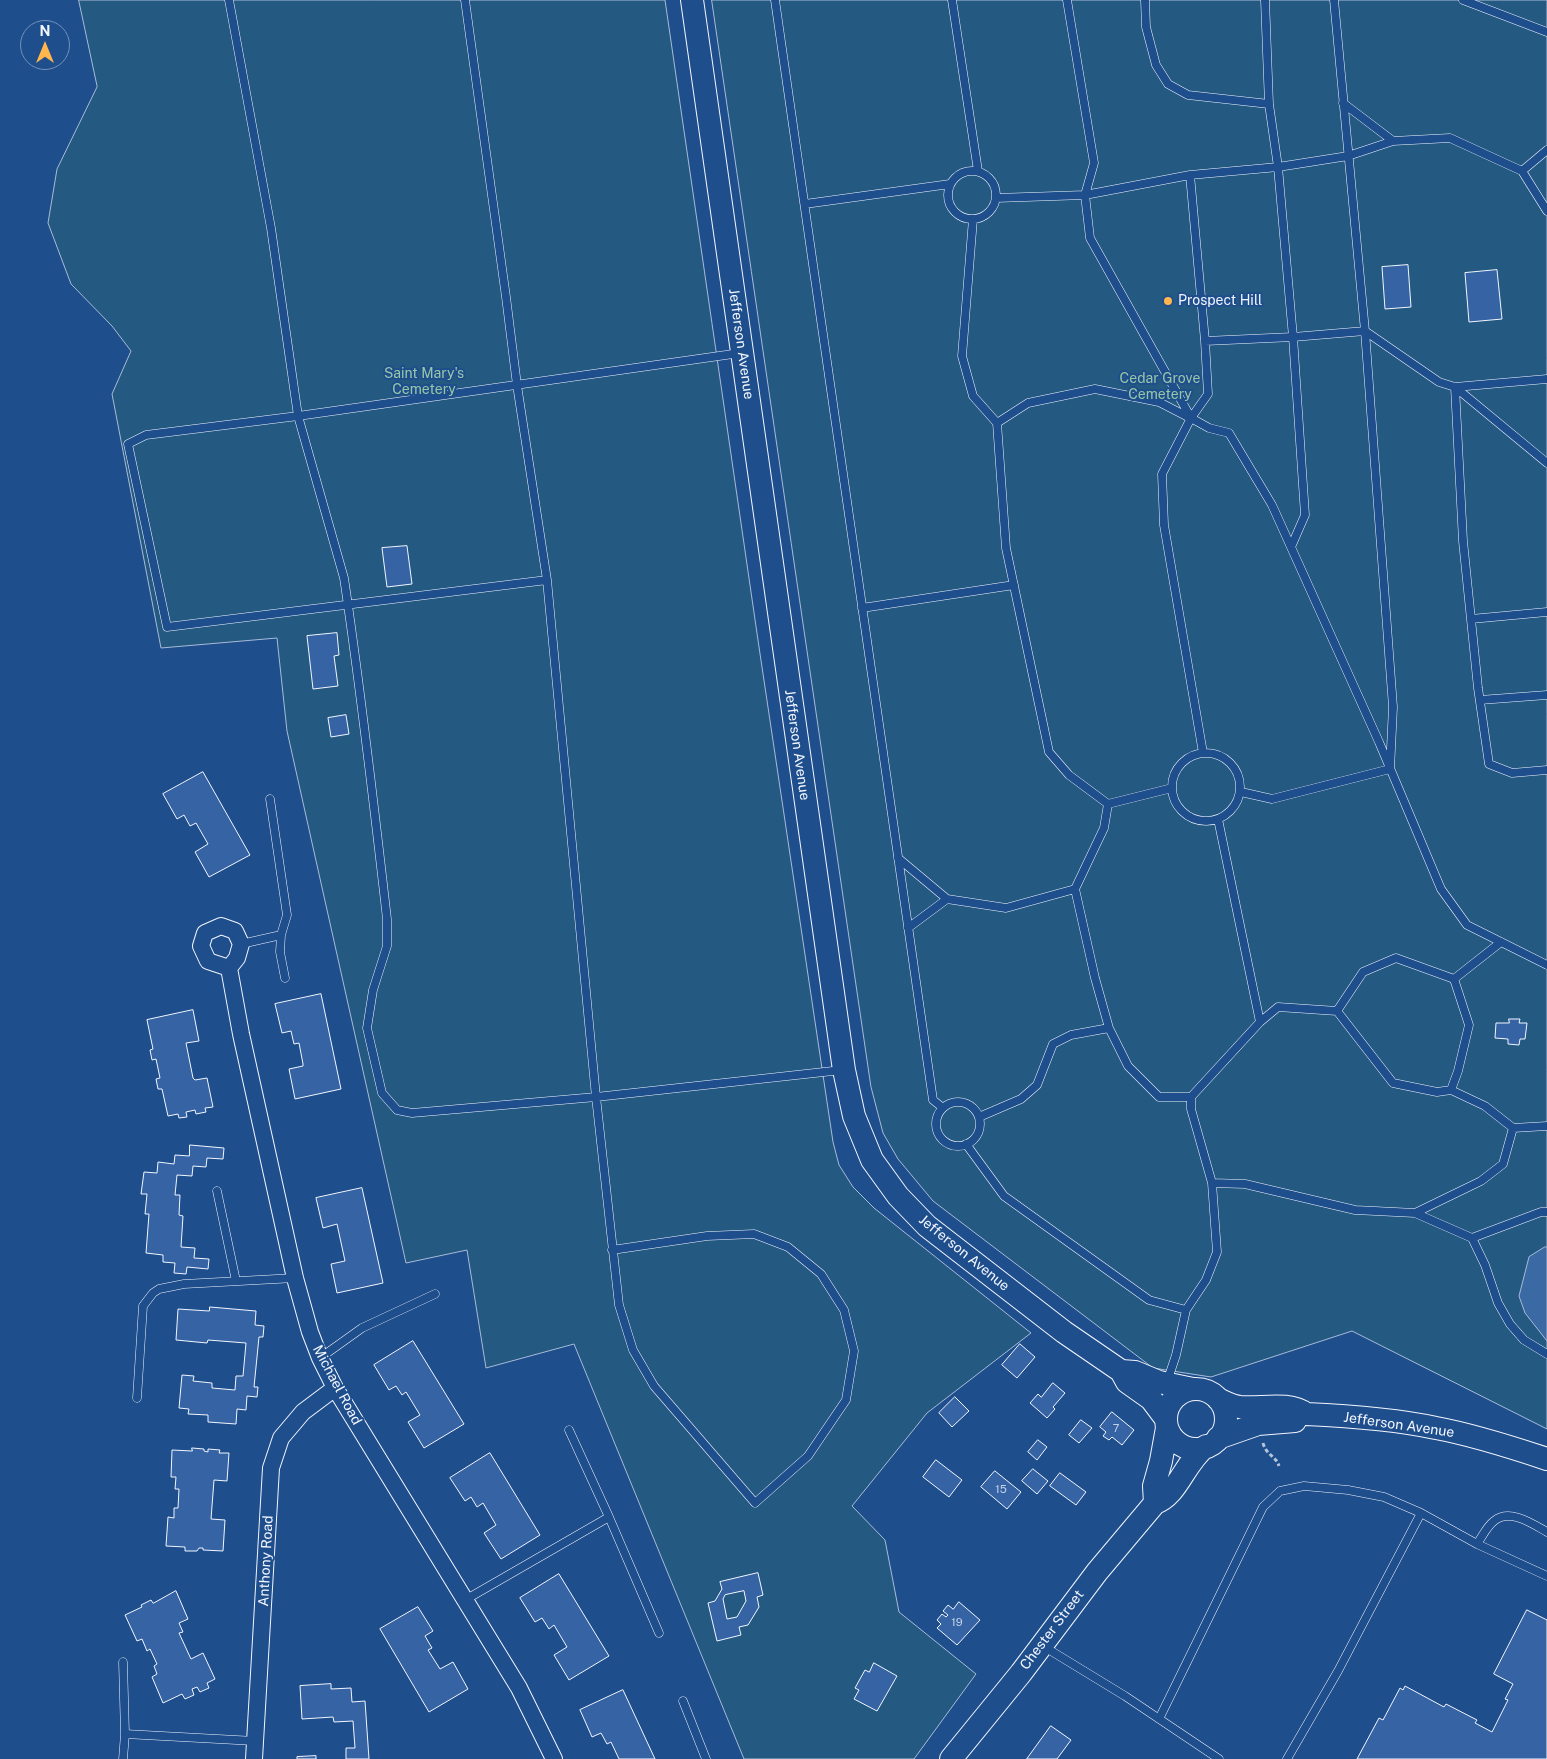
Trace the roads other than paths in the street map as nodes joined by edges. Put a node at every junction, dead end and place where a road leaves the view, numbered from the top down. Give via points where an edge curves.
1 (229, 0) edge
2 (465, 0) edge
3 (692, 0) edge
4 (775, 0) edge
5 (952, 0) edge
6 (1067, 0) edge
7 (1145, 0) edge
8 (1265, 0) edge
9 (1334, 0) edge
10 (1463, 0) edge
11 (1547, 32) edge
12 (1342, 103) junction
13 (1269, 104) junction
14 (1394, 140) junction
15 (1547, 150) edge
16 (1348, 156) junction
17 (1278, 167) junction
18 (978, 171) junction
19 (1522, 171) junction
20 (1190, 175) junction
21 (950, 184) junction
22 (1084, 195) junction
23 (996, 198) junction
24 (804, 204) junction
25 (1547, 212) edge
26 (973, 219) junction
27 (1365, 331) junction
28 (1293, 337) junction
29 (1205, 341) junction
30 (742, 353) junction
31 (1547, 379) edge
32 (517, 385) junction
33 (1455, 386) junction
34 (298, 416) junction
35 (1191, 418) junction
36 (997, 423) junction
37 (1547, 463) edge
38 (1290, 547) junction
39 (547, 580) junction
40 (1014, 585) junction
41 (348, 605) junction
42 (862, 608) junction
43 (1547, 612) edge
44 (1471, 619) junction
45 (1547, 695) edge
46 (1480, 700) junction
47 (1203, 753) junction
48 (1390, 768) junction
49 (1547, 770) edge
50 (1172, 788) junction
51 (1241, 792) junction
52 (270, 799) dead end
53 (1108, 804) junction
54 (1218, 819) junction
55 (898, 858) junction
56 (1074, 889) junction
57 (947, 899) junction
58 (908, 928) junction
59 (281, 935) junction
60 (1501, 942) junction
61 (241, 944) junction
62 (1547, 965) edge
63 (229, 968) junction
64 (285, 978) dead end
65 (1454, 978) junction
66 (1336, 1011) junction
67 (1260, 1022) junction
68 (1108, 1028) junction
69 (844, 1070) junction
70 (1451, 1090) junction
71 (596, 1097) junction
72 (1192, 1097) junction
73 (942, 1108) junction
74 (979, 1117) junction
75 (1547, 1126) edge
76 (1513, 1128) junction
77 (966, 1144) junction
78 (1212, 1183) junction
79 (217, 1191) dead end
80 (1547, 1212) edge
81 (1416, 1213) junction
82 (1472, 1238) junction
83 (612, 1250) junction
84 (295, 1278) junction
85 (236, 1281) junction
86 (435, 1294) dead end
87 (1186, 1310) junction
88 (1547, 1354) edge
89 (320, 1358) junction
90 (1121, 1372) junction
91 (1167, 1384) junction
92 (335, 1388) junction
93 (1192, 1389) junction
94 (137, 1398) dead end
95 (1218, 1399) junction
96 (1306, 1414) junction
97 (1167, 1423) junction
98 (569, 1430) dead end
99 (1212, 1442) junction
100 (1547, 1459) edge
101 (1155, 1503) junction
102 (1421, 1513) junction
103 (609, 1517) junction
104 (1547, 1532) edge
105 (1477, 1544) junction
106 (1547, 1576) edge
107 (465, 1600) junction
108 (659, 1632) dead end
109 (1041, 1645) junction
110 (123, 1662) dead end
111 (683, 1701) dead end
112 (1159, 1719) junction
113 (124, 1734) junction
114 (255, 1741) junction
115 (123, 1759) edge
116 (254, 1759) edge
117 (554, 1759) edge
118 (706, 1759) edge
119 (951, 1759) edge
120 (1219, 1759) edge
121 (1287, 1759) edge

1 - 34 lane via 271,228
2 - 32 lane
3 - 30 main road, Jefferson Avenue
4 - 24 lane
5 - 18 lane
6 - 22 lane via 1094,163
7 - 13 lane via 1146,27 1156,65 1168,84 1188,95
8 - 13 lane
9 - 12 lane
10 - 11 lane
12 - 14 lane
12 - 16 lane
13 - 17 lane
14 - 16 lane
14 - 19 lane via 1450,138
15 - 19 lane
16 - 17 lane
16 - 27 lane
17 - 20 lane
17 - 28 lane
18 - 21 lane via 961,173
18 - 23 lane via 990,178
19 - 25 lane
20 - 22 lane
20 - 29 lane
21 - 24 lane
21 - 26 lane via 948,200 952,208 964,218
22 - 23 lane
22 - 35 lane via 1090,238
23 - 26 lane via 991,210
24 - 42 lane
26 - 36 lane via 962,356 973,396
27 - 28 lane
27 - 33 lane via 1440,382
27 - 48 lane via 1393,708
28 - 29 lane
28 - 38 lane via 1304,516
29 - 35 lane via 1208,394
30 - 32 lane
30 - 69 main road, Jefferson Avenue
31 - 33 lane
32 - 34 lane
32 - 39 lane
33 - 37 lane
33 - 44 lane via 1463,541
34 - 41 lane via 344,578
34 - 41 lane via 146,435 128,444 166,627
35 - 36 lane via 1159,402 1095,389 1028,403
35 - 38 lane via 1209,428 1229,433 1272,505
35 - 47 lane via 1162,474 1163,508
36 - 40 lane via 1006,548
38 - 48 lane
39 - 41 lane
39 - 71 lane
40 - 42 lane
40 - 53 lane via 1049,752 1068,775
41 - 71 lane via 387,919 386,946 373,990 367,1028 382,1093 396,1110 412,1113
42 - 55 lane
43 - 44 lane
44 - 46 lane
45 - 46 lane
46 - 49 lane via 1489,764 1512,773
47 - 50 lane via 1187,758 1179,766 1173,776
47 - 51 lane via 1220,755 1230,761 1240,780
48 - 51 lane via 1272,799
48 - 60 lane via 1442,889 1468,925
50 - 53 lane
50 - 54 lane via 1174,799 1188,817 1200,821
51 - 54 lane via 1231,811
52 - 59 lane via 287,915
53 - 56 lane via 1104,828
54 - 67 lane
55 - 57 lane
55 - 58 lane
56 - 57 lane via 1006,908
56 - 68 lane
57 - 58 lane
58 - 73 lane via 933,1100
59 - 61 lane
59 - 64 lane via 280,952
60 - 62 lane
60 - 65 lane
61 - 63 street via 237,958
61 - 63 street via 235,931 221,926 205,933 200,946 208,962
63 - 84 street, Michael Road
65 - 66 lane via 1396,958 1364,972
65 - 70 lane via 1469,1025
66 - 67 lane via 1278,1007
66 - 70 lane via 1393,1083 1437,1092
67 - 72 lane
68 - 72 lane via 1128,1066 1159,1097
68 - 74 lane via 1071,1035 1053,1044 1037,1085 1021,1099
69 - 71 lane
69 - 90 main road, Jefferson Avenue via 854,1116 872,1160 898,1196 927,1226
70 - 76 lane via 1485,1106
71 - 83 lane
72 - 78 lane via 1191,1109
73 - 74 lane via 963,1102 970,1105
73 - 77 lane via 936,1120 939,1134 949,1144
74 - 77 lane via 978,1131
75 - 76 lane
76 - 81 lane via 1503,1164 1481,1181
77 - 87 lane via 1004,1196 1149,1300
78 - 81 lane via 1244,1184 1355,1210
78 - 87 lane via 1216,1252 1206,1280
79 - 85 lane
80 - 82 lane
81 - 82 lane
82 - 88 lane via 1510,1324 1524,1340
83 - 83 lane via 706,1236 754,1234 788,1247 820,1274 844,1310 854,1350 846,1400 808,1456 755,1503 654,1386 632,1350 619,1304
84 - 85 lane
84 - 89 street, Michael Road
85 - 94 lane via 184,1284 153,1293 142,1306
86 - 89 lane via 362,1328
87 - 91 lane
89 - 92 street, Michael Road
90 - 91 main road, Jefferson Avenue via 1134,1372
90 - 97 main road, Jefferson Avenue via 1127,1382 1150,1399
91 - 93 main road, Jefferson Avenue
92 - 107 street, Michael Road
92 - 114 street, Anthony Road via 303,1412 281,1438 271,1468
93 - 95 main road via 1204,1390
93 - 97 main road via 1174,1398 1169,1405
95 - 96 main road, Jefferson Avenue via 1242,1407 1294,1408
95 - 99 main road via 1226,1419 1224,1429
96 - 99 main road, Jefferson Avenue via 1294,1421 1258,1424
96 - 100 main road, Jefferson Avenue via 1359,1417 1436,1428
97 - 99 main road via 1176,1440 1184,1446 1197,1448
97 - 101 main road via 1162,1460 1154,1486
98 - 103 lane
99 - 101 main road, Chester Street via 1191,1461 1170,1494
101 - 109 main road, Chester Street via 1096,1572
102 - 105 lane
102 - 112 lane via 1384,1497 1348,1490 1304,1486 1280,1491 1263,1507
102 - 121 lane via 1338,1671
103 - 107 lane
103 - 108 lane
104 - 105 lane via 1507,1516 1494,1520
105 - 106 lane
107 - 117 street, Michael Road via 519,1688
109 - 112 lane
109 - 119 main road, Chester Street
110 - 113 lane
111 - 118 lane
112 - 120 lane
113 - 114 lane
113 - 115 lane
114 - 116 street, Anthony Road

